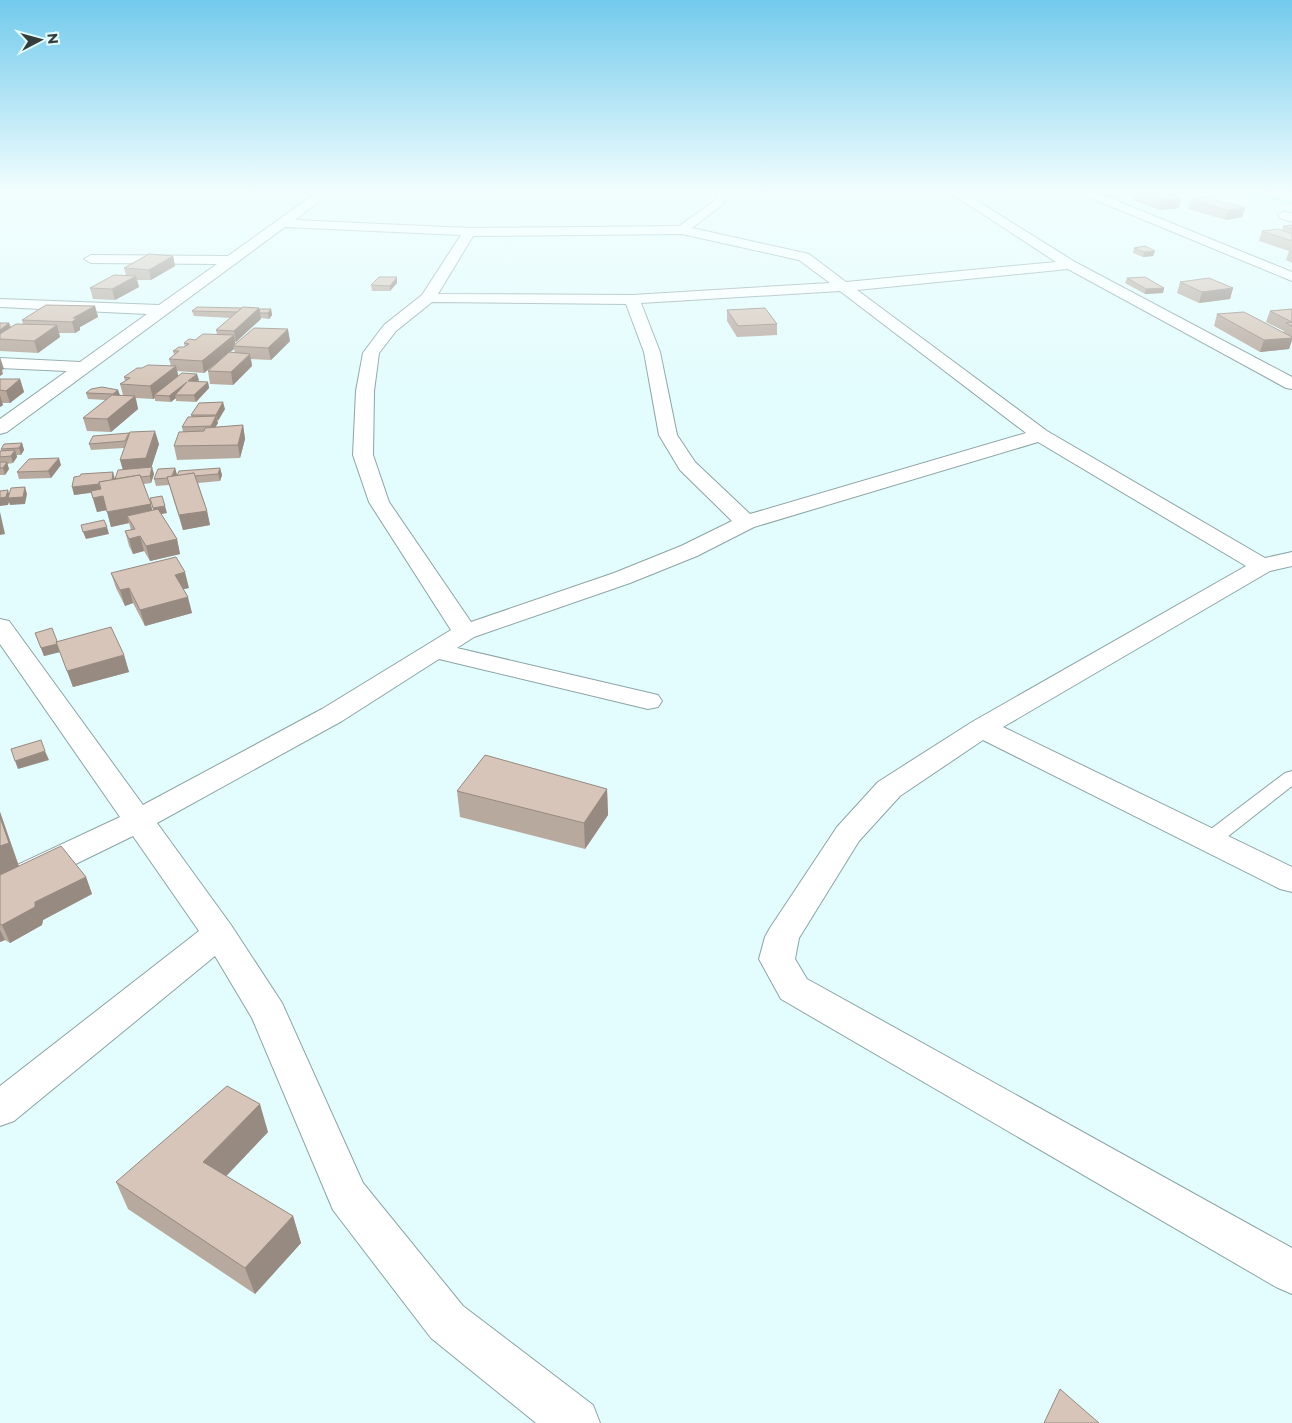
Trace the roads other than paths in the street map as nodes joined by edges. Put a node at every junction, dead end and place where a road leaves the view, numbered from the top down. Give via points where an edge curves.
1 (453, 258) edge
2 (806, 258) edge
3 (1060, 258) edge
4 (1247, 258) edge
5 (91, 259) dead end
6 (233, 260) joint
7 (1070, 265) junction
8 (1292, 277) edge
9 (844, 287) junction
10 (428, 298) junction
11 (632, 299) junction
12 (0, 303) edge
13 (164, 310) junction
14 (0, 363) edge
15 (83, 367) junction
16 (1292, 384) edge
17 (0, 428) edge
18 (1040, 435) junction
19 (746, 522) junction
20 (1292, 559) edge
21 (1262, 566) junction
22 (0, 626) edge
23 (464, 632) junction
24 (437, 651) junction
25 (648, 701) dead end
26 (982, 728) junction
27 (1292, 777) edge
28 (139, 820) junction
29 (1210, 840) junction
30 (1292, 881) edge
31 (0, 886) edge
32 (219, 934) junction
33 (0, 1109) edge
34 (1292, 1272) edge
35 (575, 1423) edge

1 - 10 street
2 - 9 street
3 - 7 street
4 - 8 street
5 - 6 street
6 - 13 street
7 - 9 street
7 - 16 street
9 - 11 street
9 - 18 street
10 - 11 street
10 - 23 street via 390,328 372,354 365,392 363,455 379,502
11 - 19 street via 652,352 668,435 687,466
12 - 13 street
13 - 15 street
14 - 15 street
15 - 17 street
18 - 19 street
18 - 21 street
19 - 23 street via 689,551 622,578
20 - 21 street
21 - 26 street
22 - 28 street
23 - 24 street
24 - 25 street
24 - 28 street via 332,715
26 - 29 street
26 - 34 street via 889,788 848,834 782,937 778,959 794,989
27 - 29 lane
28 - 31 street
28 - 32 street
29 - 30 street
32 - 33 street
32 - 35 street via 269,1013 348,1196 447,1322

